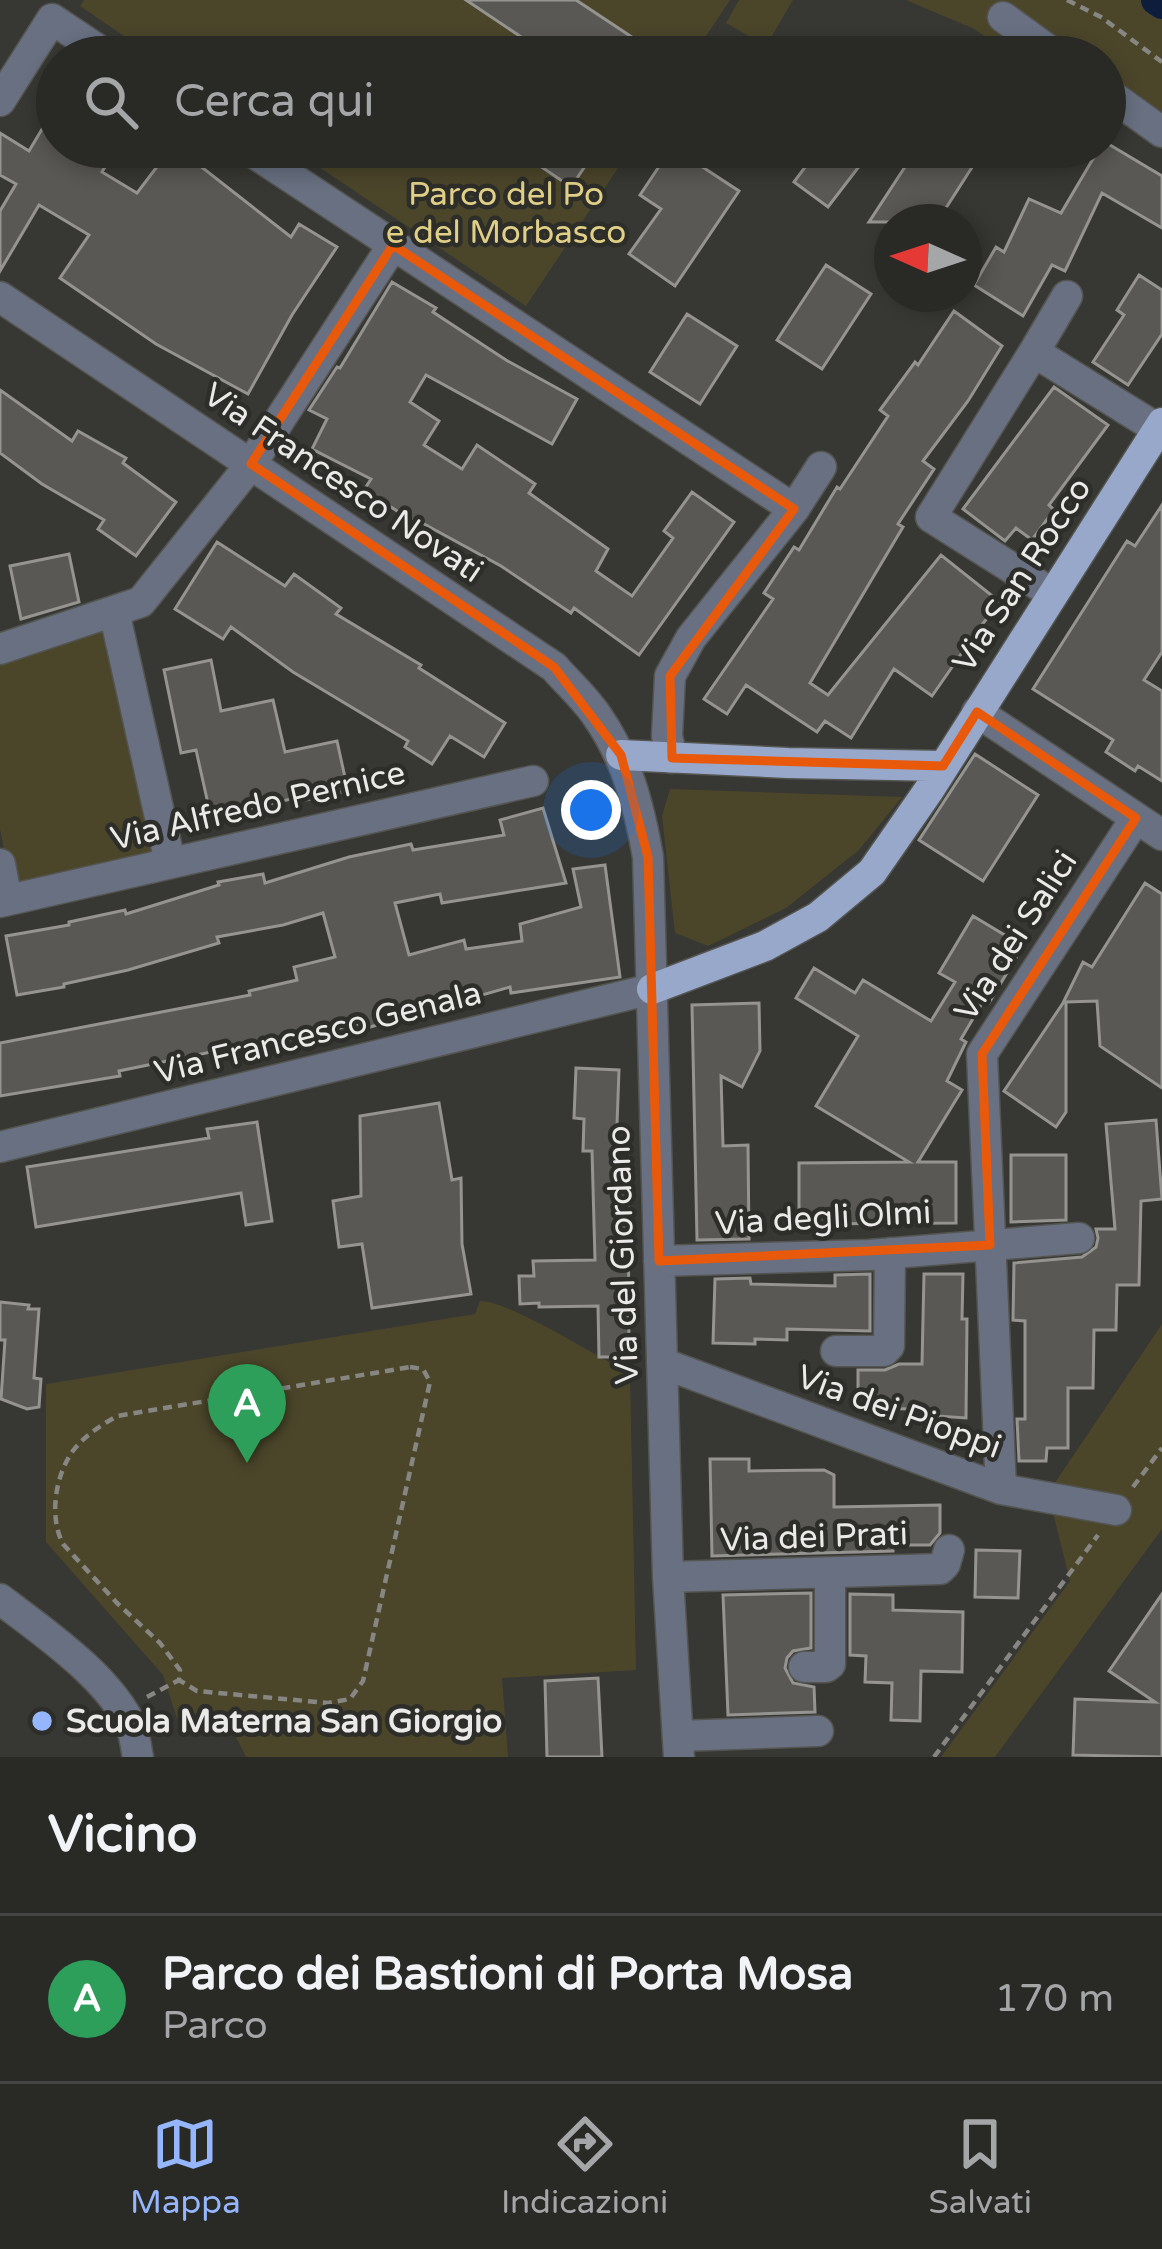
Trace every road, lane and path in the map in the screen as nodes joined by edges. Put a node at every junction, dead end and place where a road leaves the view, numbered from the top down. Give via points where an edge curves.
1 (1067, 0) edge
2 (1003, 17) dead end
3 (42, 36) edge
4 (77, 36) edge
5 (1029, 36) edge
6 (36, 45) edge
7 (1162, 62) edge
8 (0, 101) edge
9 (1126, 106) edge
10 (1162, 132) edge
11 (277, 168) edge
12 (394, 244) junction
13 (1066, 296) dead end
14 (0, 297) edge
15 (1034, 352) junction
16 (1160, 426) edge
17 (251, 464) junction
18 (821, 466) dead end
19 (794, 508) junction
20 (1053, 594) junction
21 (114, 611) junction
22 (0, 649) edge
23 (977, 712) junction
24 (620, 755) junction
25 (672, 758) junction
26 (943, 766) junction
27 (532, 782) dead end
28 (1149, 826) edge
29 (170, 862) junction
30 (0, 864) edge
31 (3, 901) edge
32 (652, 989) junction
33 (0, 1147) edge
34 (1078, 1238) dead end
35 (990, 1244) junction
36 (890, 1253) junction
37 (658, 1261) junction
38 (836, 1351) dead end
39 (662, 1363) junction
40 (1162, 1448) edge
41 (1001, 1489) junction
42 (1116, 1510) junction
43 (949, 1550) dead end
44 (830, 1573) junction
45 (668, 1577) junction
46 (0, 1599) edge
47 (804, 1667) dead end
48 (179, 1680) joint
49 (818, 1731) dead end
50 (678, 1746) edge
51 (138, 1757) edge
52 (934, 1757) edge

1 - 7 path
2 - 5 street
3 - 4 street via 52,20
6 - 8 street
9 - 10 street
11 - 12 street
12 - 17 street
12 - 19 street
13 - 15 street
14 - 17 street, Via Francesco Novati
15 - 16 street
15 - 20 street via 931,517
16 - 20 main road, Via San Rocco
17 - 21 street via 141,602
17 - 24 street, Via Francesco Novati via 554,667
18 - 19 street
19 - 25 street via 670,676
20 - 23 main road, Via San Rocco
21 - 22 street
21 - 29 street
23 - 26 main road, Via San Rocco
23 - 28 street
24 - 25 main road
24 - 32 street, Via del Giordano via 648,856
25 - 26 main road
26 - 32 main road, Via San Rocco via 872,872 818,916 765,946
27 - 29 street, Via Alfredo Pernice
28 - 35 street, Via dei Salici via 982,1054
29 - 31 street, Via Alfredo Pernice
30 - 31 street
32 - 33 street, Via Francesco Genala
32 - 37 street, Via del Giordano
34 - 35 street
35 - 36 street, Via degli Olmi
35 - 41 street, Via dei Salici
36 - 37 street, Via degli Olmi
36 - 38 street via 890,1346
37 - 39 street, Via del Giordano
39 - 41 street, Via dei Pioppi
39 - 45 street, Via del Giordano
40 - 42 path
41 - 42 street, Via dei Pioppi
42 - 52 path
43 - 44 street, Via dei Prati via 940,1569
44 - 45 street, Via dei Prati
44 - 47 street via 830,1664
45 - 50 street, Via del Giordano
46 - 51 street via 107,1690 131,1727
48 - 48 path via 160,1643 57,1533 56,1493 70,1455 117,1416 423,1369 430,1382 363,1682 350,1699 197,1691
49 - 50 street

